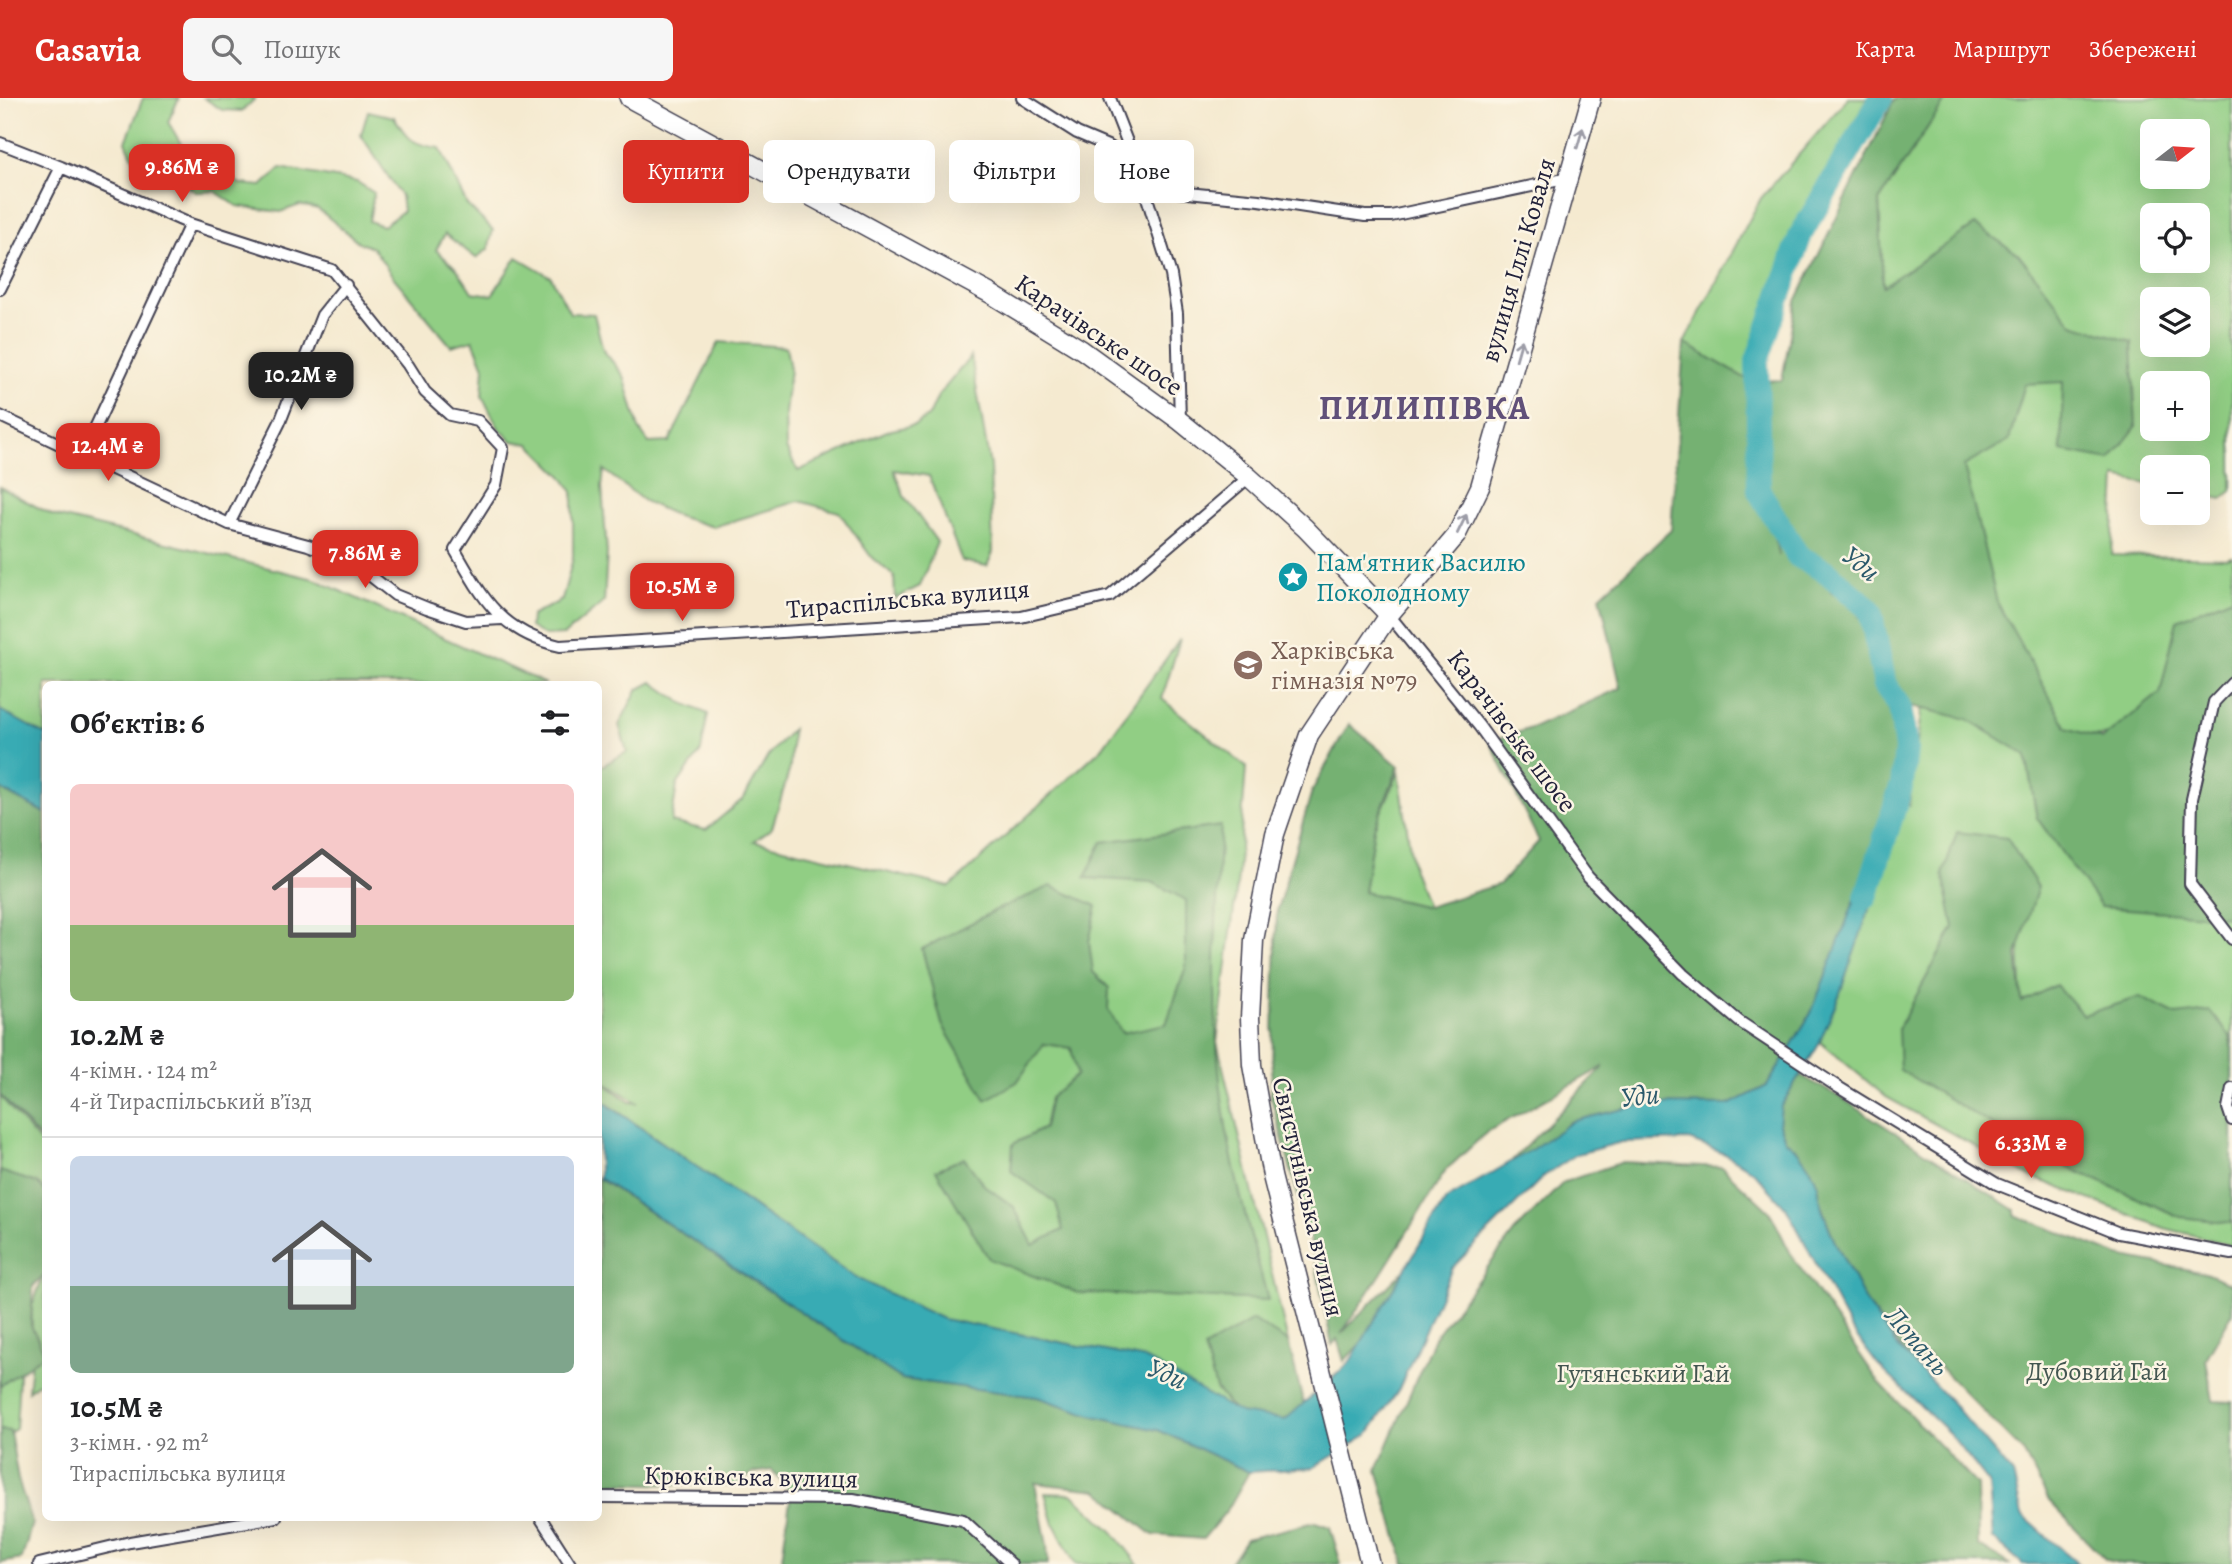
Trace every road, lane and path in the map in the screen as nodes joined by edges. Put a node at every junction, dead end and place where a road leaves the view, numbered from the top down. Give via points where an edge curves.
1 (629, 98) edge
2 (1022, 98) edge
3 (1110, 98) edge
4 (1591, 98) edge
5 (1095, 140) edge
6 (1126, 140) edge
7 (0, 143) edge
8 (61, 167) junction
9 (1569, 178) junction
10 (1194, 194) edge
11 (1149, 203) edge
12 (190, 224) junction
13 (346, 285) junction
14 (0, 289) edge
15 (0, 416) edge
16 (1180, 421) junction
17 (83, 454) junction
18 (1249, 477) junction
19 (229, 524) junction
20 (1389, 615) junction
21 (502, 618) junction
22 (2232, 683) edge
23 (2232, 939) edge
24 (2232, 1088) edge
25 (2232, 1120) edge
26 (2232, 1254) edge
27 (602, 1497) edge
28 (253, 1521) edge
29 (543, 1521) edge
30 (39, 1564) edge
31 (570, 1564) edge
32 (1011, 1564) edge
33 (1370, 1564) edge

1 - 16 main road, Карачівське шосе via 991,294 1082,350
2 - 5 street
3 - 6 street
9 -> 4 main road, вулиця Іллі Коваля
7 - 8 street
8 - 12 street
8 - 14 street
9 - 10 street via 1391,216
20 -> 9 main road, вулиця Іллі Коваля via 1456,536 1480,486
11 - 16 street via 1178,313
12 - 13 street via 332,271
12 - 17 street
13 - 19 street via 322,315 281,422
13 - 21 street, Тираспільська вулиця via 425,392 450,415 478,421 503,448 496,485 455,550 481,596
15 - 17 street
16 - 18 main road, Карачівське шосе
17 - 19 street
18 - 20 main road, Карачівське шосе
18 - 21 street, Тираспільська вулиця via 1110,596 1021,617 560,646 537,641
19 - 21 street via 353,562 395,595 427,608 466,621
20 - 26 street, Карачівське шосе via 1479,726 1588,877 1683,974 1756,1034 1997,1184 2119,1233
20 - 33 main road, Свистунівська вулиця via 1309,735 1275,834 1254,940 1250,1018 1252,1065 1272,1177
22 - 23 street via 2214,702 2192,799 2190,884
24 - 25 street via 2228,1108
27 - 32 street, Крюківська вулиця via 853,1499 962,1520
28 - 30 street via 130,1542
29 - 31 street

